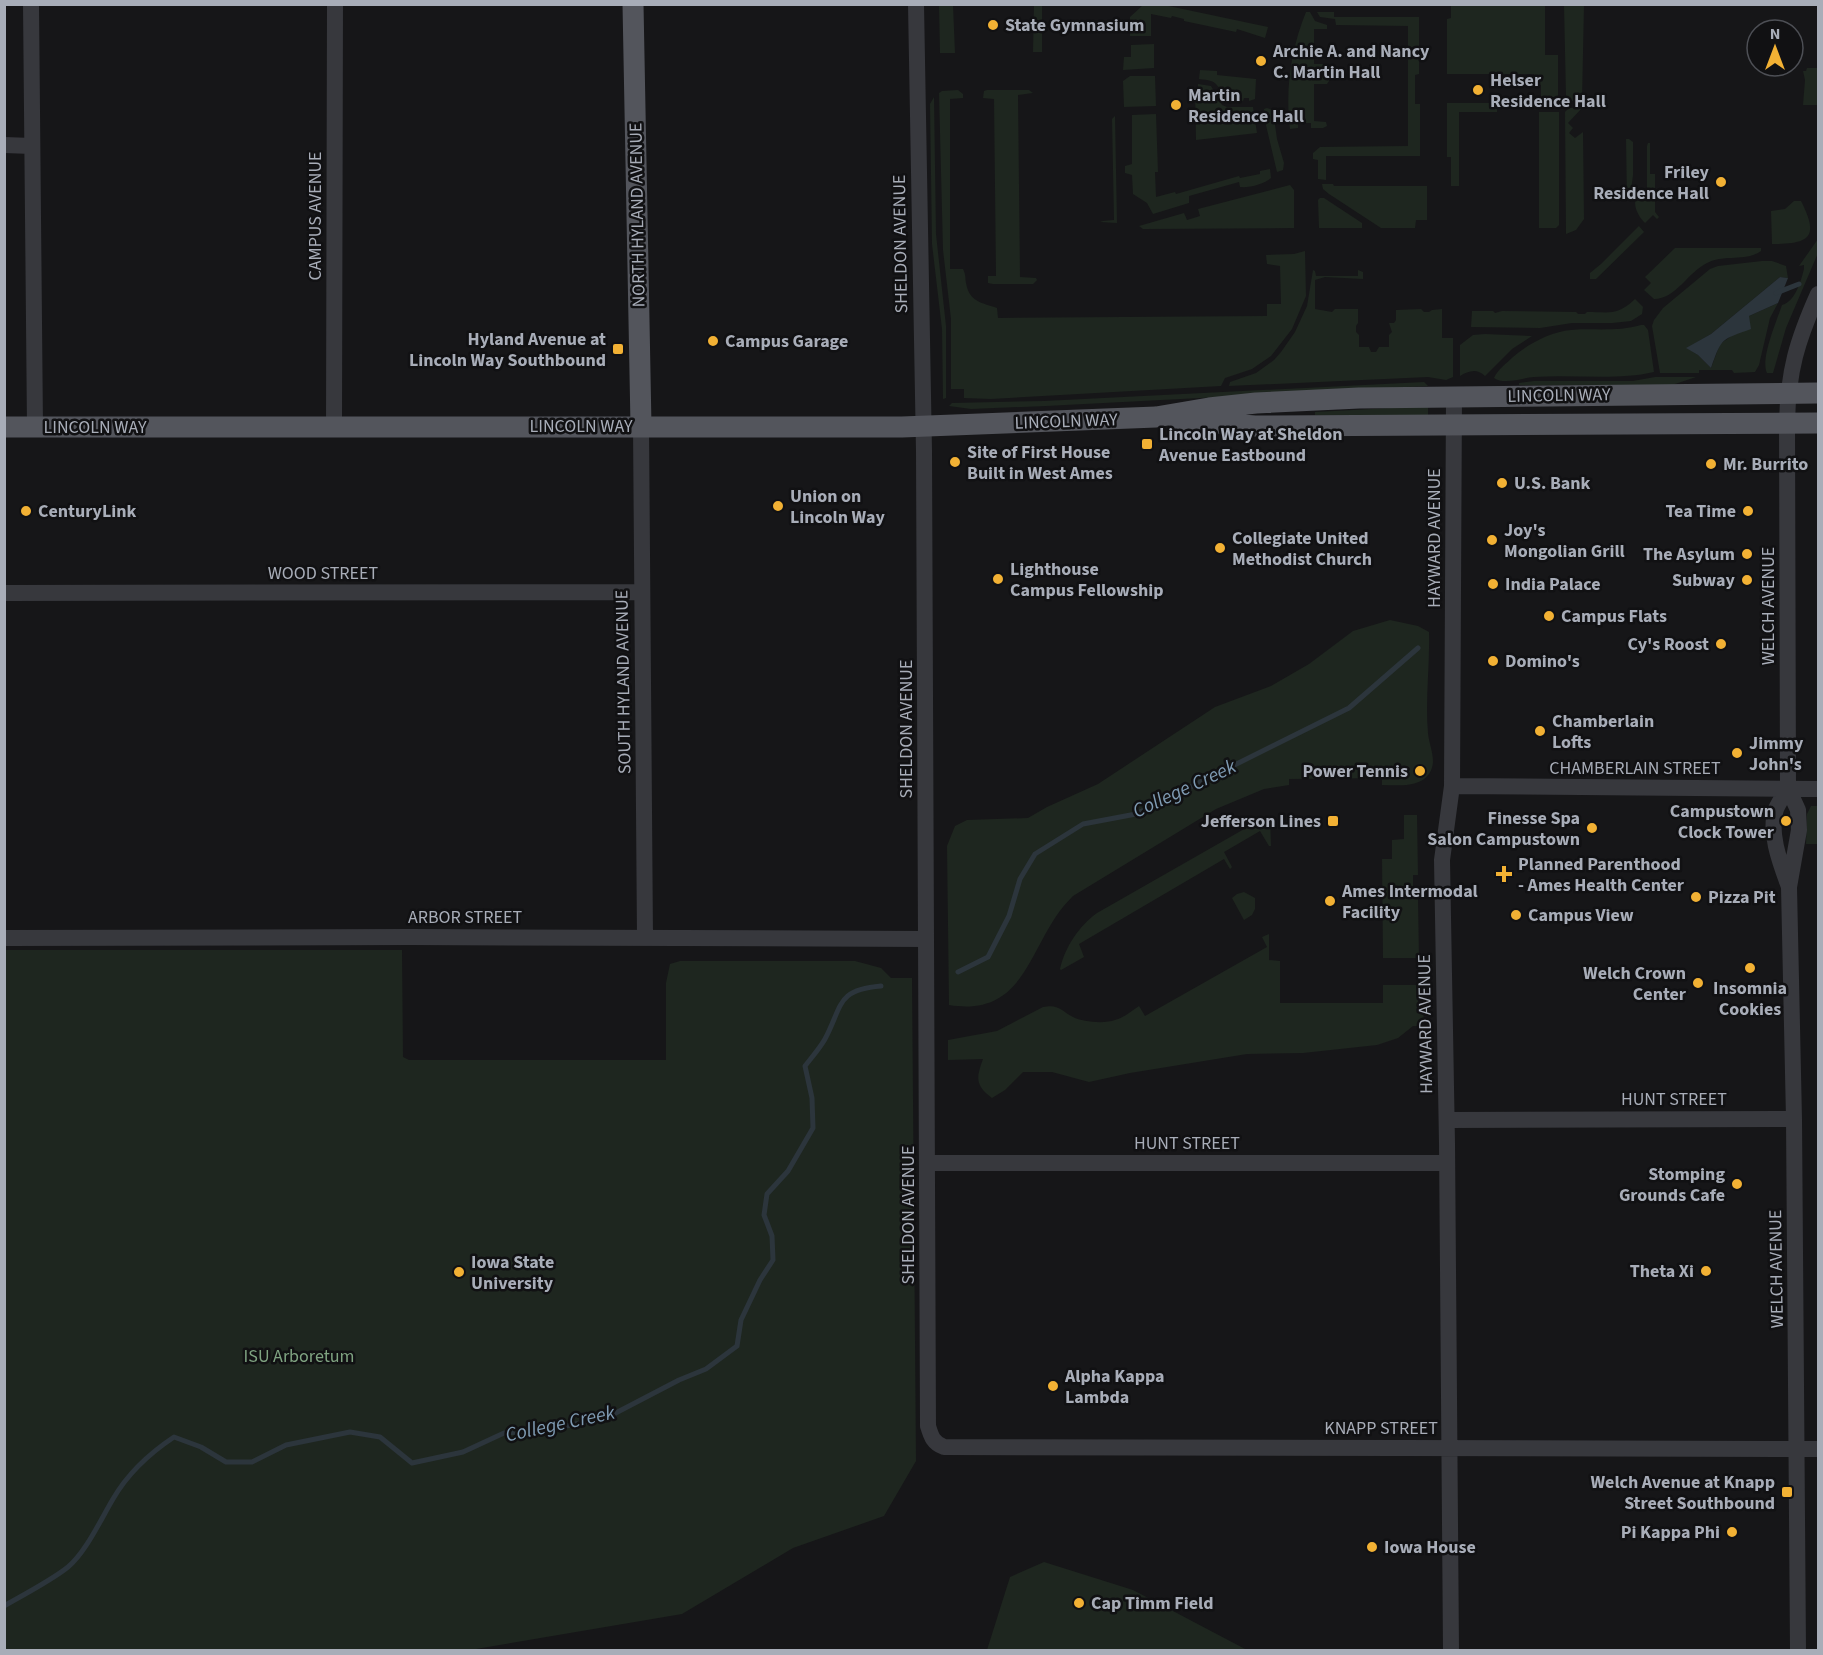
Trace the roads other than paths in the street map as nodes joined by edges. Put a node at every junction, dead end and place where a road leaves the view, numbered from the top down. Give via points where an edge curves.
1 (31, 4) edge
2 (335, 4) edge
3 (633, 4) edge
4 (916, 4) edge
5 (4, 145) edge
6 (32, 146) junction
7 (1818, 294) edge
8 (1788, 393) junction
9 (1818, 393) edge
10 (1454, 396) junction
11 (1156, 417) junction
12 (1787, 423) junction
13 (1818, 423) edge
14 (641, 426) junction
15 (924, 426) junction
16 (1454, 426) junction
17 (4, 427) edge
18 (35, 427) junction
19 (334, 427) junction
20 (642, 592) junction
21 (4, 593) edge
22 (1452, 786) junction
23 (1788, 788) junction
24 (1818, 789) edge
25 (1789, 887) junction
26 (4, 938) edge
27 (645, 938) junction
28 (926, 939) junction
29 (1794, 1119) junction
30 (1447, 1120) junction
31 (927, 1163) junction
32 (1447, 1163) junction
33 (944, 1447) joint
34 (1450, 1448) junction
35 (1797, 1449) junction
36 (1818, 1449) edge
37 (1451, 1650) edge
38 (1798, 1650) edge

1 - 6 street
2 - 19 street, CAMPUS AVENUE
3 - 14 main road, NORTH HYLAND AVENUE
4 - 15 street, SHELDON AVENUE
5 - 6 street
6 - 18 street
7 - 8 street, WELCH AVENUE via 1801,335
8 - 9 main road, LINCOLN WAY
8 - 10 main road, LINCOLN WAY
8 - 12 street, WELCH AVENUE
10 - 11 main road, LINCOLN WAY via 1256,403
10 - 16 street, HAYWARD AVENUE
11 - 15 main road, LINCOLN WAY
11 - 16 main road, LINCOLN WAY via 1255,426
12 - 13 main road, LINCOLN WAY
12 - 16 main road, LINCOLN WAY
12 - 23 street, WELCH AVENUE
14 - 15 main road, LINCOLN WAY
14 - 19 main road, LINCOLN WAY
14 - 20 street, SOUTH HYLAND AVENUE
15 - 28 street, SHELDON AVENUE
16 - 22 street, HAYWARD AVENUE
17 - 18 main road, LINCOLN WAY
18 - 19 main road, LINCOLN WAY
20 - 21 street, WOOD STREET
20 - 27 street, SOUTH HYLAND AVENUE
22 - 23 street, CHAMBERLAIN STREET
22 - 30 street, HAYWARD AVENUE via 1442,860
23 - 24 street, CHAMBERLAIN STREET
23 - 25 street, WELCH AVENUE via 1798,810 1799,830
23 - 25 street, WELCH AVENUE via 1776,810 1774,830
25 - 29 street, WELCH AVENUE
26 - 27 street, ARBOR STREET
27 - 28 street, ARBOR STREET
28 - 31 street, SHELDON AVENUE
29 - 30 street, HUNT STREET
29 - 35 street, WELCH AVENUE
30 - 32 street, HAYWARD AVENUE
31 - 32 street, HUNT STREET
31 - 33 street, SHELDON AVENUE via 928,1426 936,1444
32 - 34 street, HAYWARD AVENUE
33 - 34 street, KNAPP STREET
34 - 35 street, KNAPP STREET
34 - 37 street, HAYWARD AVENUE
35 - 36 street, KNAPP STREET
35 - 38 street, WELCH AVENUE

